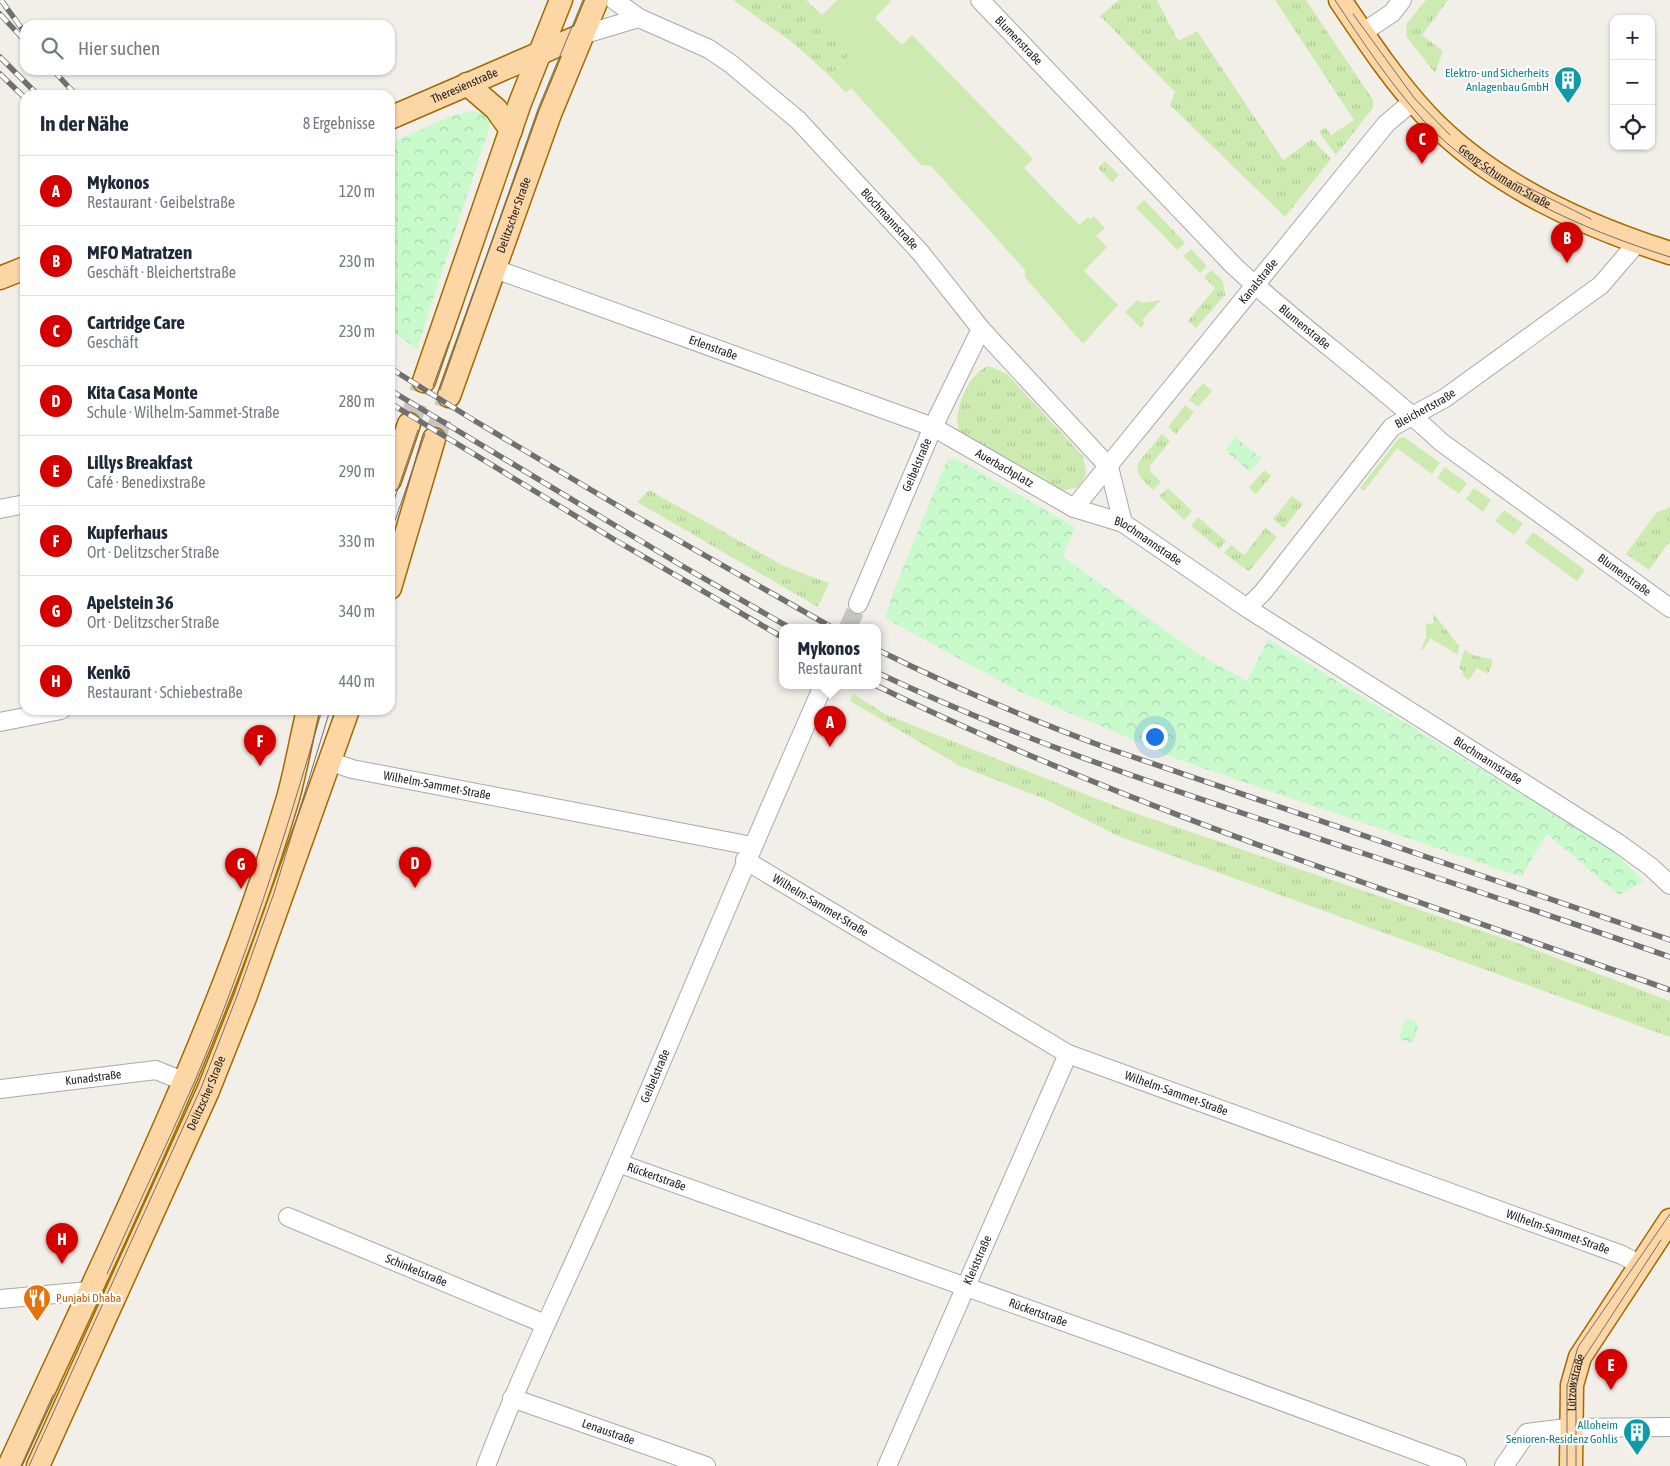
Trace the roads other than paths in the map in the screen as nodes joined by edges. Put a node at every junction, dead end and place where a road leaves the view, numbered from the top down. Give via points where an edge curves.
1 (561, 0) edge
2 (597, 0) edge
3 (614, 0) edge
4 (980, 0) edge
5 (1340, 0) edge
6 (1402, 0) edge
7 (639, 18) junction
8 (1362, 33) junction
9 (582, 35) junction
10 (539, 52) junction
11 (467, 84) junction
12 (1413, 101) junction
13 (395, 116) edge
14 (510, 130) junction
15 (1637, 242) junction
16 (1670, 253) edge
17 (495, 269) junction
18 (20, 270) edge
19 (0, 278) edge
20 (1255, 286) junction
21 (981, 328) junction
22 (424, 381) tunnel mouth
23 (449, 396) tunnel mouth
24 (1413, 415) junction
25 (409, 424) tunnel mouth
26 (933, 427) junction
27 (434, 439) tunnel mouth
28 (395, 465) edge
29 (1109, 467) junction
30 (20, 505) edge
31 (1074, 508) junction
32 (0, 509) edge
33 (1123, 523) junction
34 (395, 571) edge
35 (858, 604) tunnel mouth
36 (1247, 608) junction
37 (1670, 608) edge
38 (822, 689) edge
39 (36, 715) edge
40 (307, 715) edge
41 (346, 715) edge
42 (0, 722) edge
43 (329, 761) junction
44 (749, 854) junction
45 (1670, 885) edge
46 (1068, 1054) junction
47 (185, 1082) junction
48 (0, 1089) edge
49 (618, 1163) junction
50 (288, 1217) dead end
51 (1670, 1220) edge
52 (1639, 1264) junction
53 (967, 1286) junction
54 (89, 1291) junction
55 (0, 1299) edge
56 (545, 1324) junction
57 (512, 1398) junction
58 (1571, 1428) junction
59 (1670, 1428) edge
60 (9, 1466) edge
61 (38, 1466) edge
62 (486, 1466) edge
63 (706, 1466) edge
64 (888, 1466) edge
65 (1457, 1466) edge
66 (1504, 1466) edge
67 (1572, 1466) edge

1 - 10 main road
2 - 9 main road, Delitzscher Straße
3 - 7 street, Blochmannstraße
4 - 20 street, Blumenstraße
5 - 8 main road, Georg-Schumann-Straße
6 - 8 street via 1392,13
7 - 9 street
7 - 21 street, Blochmannstraße via 709,49 798,120 920,252
8 - 12 main road, Georg-Schumann-Straße
9 - 10 main road
9 - 17 main road, Delitzscher Straße
10 - 11 main road, Theresienstraße
10 - 14 main road
11 - 13 main road, Theresienstraße
11 - 14 main road via 496,109
12 - 15 main road, Georg-Schumann-Straße via 1456,145 1491,172 1553,206
12 - 20 street, Kanalstraße via 1386,124
14 - 22 main road
15 - 16 main road, Georg-Schumann-Straße
15 - 24 street, Bleichertstraße via 1601,285 1445,398
17 - 23 main road, Delitzscher Straße
17 - 26 street, Erlenstraße
18 - 19 main road
20 - 24 street, Blumenstraße
20 - 29 street, Kanalstraße
21 - 26 street, Geibelstraße
21 - 29 street, Blochmannstraße
24 - 36 street, Bleichertstraße via 1392,427
24 - 37 street, Blumenstraße via 1441,442
25 - 28 main road
26 - 31 street, Auerbachplatz
26 - 35 street, Geibelstraße
27 - 34 main road
29 - 31 street
29 - 33 street, Blochmannstraße
30 - 32 street
31 - 33 street, Auerbachplatz
33 - 36 street, Blochmannstraße
36 - 45 street, Blochmannstraße via 1618,844
38 - 44 street, Geibelstraße
39 - 42 street
40 - 47 main road, Delitzscher Straße via 288,796 259,887
41 - 43 main road, Delitzscher Straße
43 - 44 street, Wilhelm-Sammet-Straße via 352,770
43 - 61 main road, Delitzscher Straße via 245,998 208,1091
44 - 46 street, Wilhelm-Sammet-Straße via 910,961
44 - 49 street, Geibelstraße
46 - 52 street, Wilhelm-Sammet-Straße via 1496,1208
46 - 53 street, Kleiststraße
47 - 48 street, Kunadstraße via 156,1070
47 - 54 main road, Delitzscher Straße
49 - 53 street, Rückertstraße
49 - 56 street, Geibelstraße
50 - 56 street, Schinkelstraße
51 - 52 main road, Lützowstraße
52 - 58 main road, Lützowstraße via 1580,1357 1572,1385
53 - 64 street, Kleiststraße
53 - 65 street, Rückertstraße
54 - 55 street
54 - 60 main road, Delitzscher Straße
56 - 57 street, Geibelstraße
57 - 62 street, Geibelstraße
57 - 63 street, Lenaustraße
58 - 59 street
58 - 66 street, Lützowstraße via 1527,1433
58 - 67 main road

